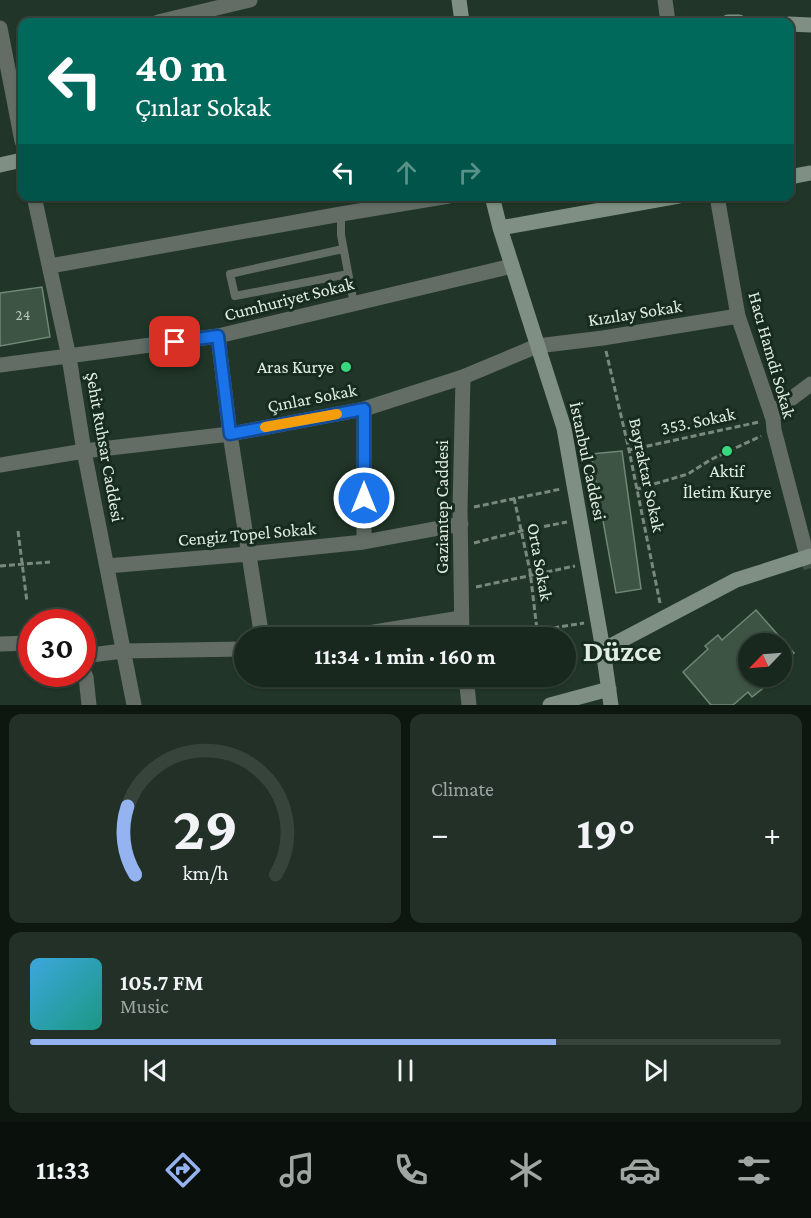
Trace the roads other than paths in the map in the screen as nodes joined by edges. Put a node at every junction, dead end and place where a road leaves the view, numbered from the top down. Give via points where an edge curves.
1 (250, 0) edge
2 (459, 0) edge
3 (665, 0) edge
4 (175, 18) edge
5 (461, 18) edge
6 (667, 18) edge
7 (794, 24) edge
8 (811, 25) edge
9 (0, 28) edge
10 (18, 120) edge
11 (18, 161) edge
12 (0, 165) edge
13 (811, 173) edge
14 (794, 176) edge
15 (35, 201) edge
16 (419, 201) edge
17 (493, 201) edge
18 (651, 201) edge
19 (718, 201) edge
20 (341, 214) junction
21 (500, 228) junction
22 (344, 249) junction
23 (50, 266) junction
24 (512, 266) junction
25 (348, 274) junction
26 (354, 304) junction
27 (738, 316) junction
28 (218, 336) junction
29 (537, 346) junction
30 (69, 357) junction
31 (0, 365) edge
32 (463, 377) junction
33 (811, 384) edge
34 (364, 409) junction
35 (773, 424) junction
36 (230, 434) junction
37 (84, 451) junction
38 (0, 465) edge
39 (461, 517) junction
40 (364, 542) junction
41 (248, 554) junction
42 (809, 556) edge
43 (107, 566) junction
44 (461, 618) junction
45 (260, 627) edge
46 (406, 627) edge
47 (461, 627) edge
48 (18, 643) edge
49 (0, 644) edge
50 (234, 649) edge
51 (603, 650) junction
52 (123, 651) junction
53 (96, 654) edge
54 (87, 687) edge
55 (467, 687) edge
56 (609, 688) junction
57 (89, 705) edge
58 (134, 705) edge
59 (469, 705) edge
60 (550, 705) edge
61 (611, 705) edge

1 - 4 street
2 - 5 main road
3 - 6 street
7 - 8 main road
9 - 10 street
11 - 12 main road
13 - 14 main road
15 - 23 street, Şehit Ruhsar Caddesi
16 - 20 street
17 - 21 main road, İstanbul Caddesi
18 - 21 main road
19 - 27 street, Hacı Hamdi Sokak
20 - 22 lane
20 - 23 street
21 - 24 main road, İstanbul Caddesi
22 - 25 lane
22 - 25 lane via 230,274 235,296
23 - 30 street, Şehit Ruhsar Caddesi
24 - 26 street, Cumhuriyet Sokak
24 - 29 main road, İstanbul Caddesi
25 - 26 lane
26 - 28 street, Cumhuriyet Sokak
27 - 29 street, Kızılay Sokak
27 - 35 street, Hacı Hamdi Sokak
28 - 30 street, Cumhuriyet Sokak
28 - 36 street
29 - 32 street, Çınlar Sokak
29 - 51 main road, İstanbul Caddesi via 564,428
30 - 31 street, Cumhuriyet Sokak
30 - 37 street, Şehit Ruhsar Caddesi
32 - 34 street, Çınlar Sokak
32 - 39 street, Gaziantep Caddesi
33 - 35 street via 776,410
34 - 36 street, Çınlar Sokak
34 - 40 street
35 - 42 street, Hacı Hamdi Sokak
36 - 37 street, Çınlar Sokak
36 - 41 street
37 - 38 street, Çınlar Sokak
37 - 43 street, Şehit Ruhsar Caddesi
39 - 40 street, Cengiz Topel Sokak
39 - 44 street, Gaziantep Caddesi
40 - 41 street, Cengiz Topel Sokak
41 - 43 street, Cengiz Topel Sokak
41 - 45 street
42 - 51 main road via 736,580
43 - 52 street, Şehit Ruhsar Caddesi
44 - 46 street
44 - 47 street, Gaziantep Caddesi
48 - 49 street
50 - 52 street
51 - 56 main road, İstanbul Caddesi
52 - 53 street
52 - 58 street, Şehit Ruhsar Caddesi
54 - 57 street
55 - 59 street
56 - 60 main road
56 - 61 main road, İstanbul Caddesi

